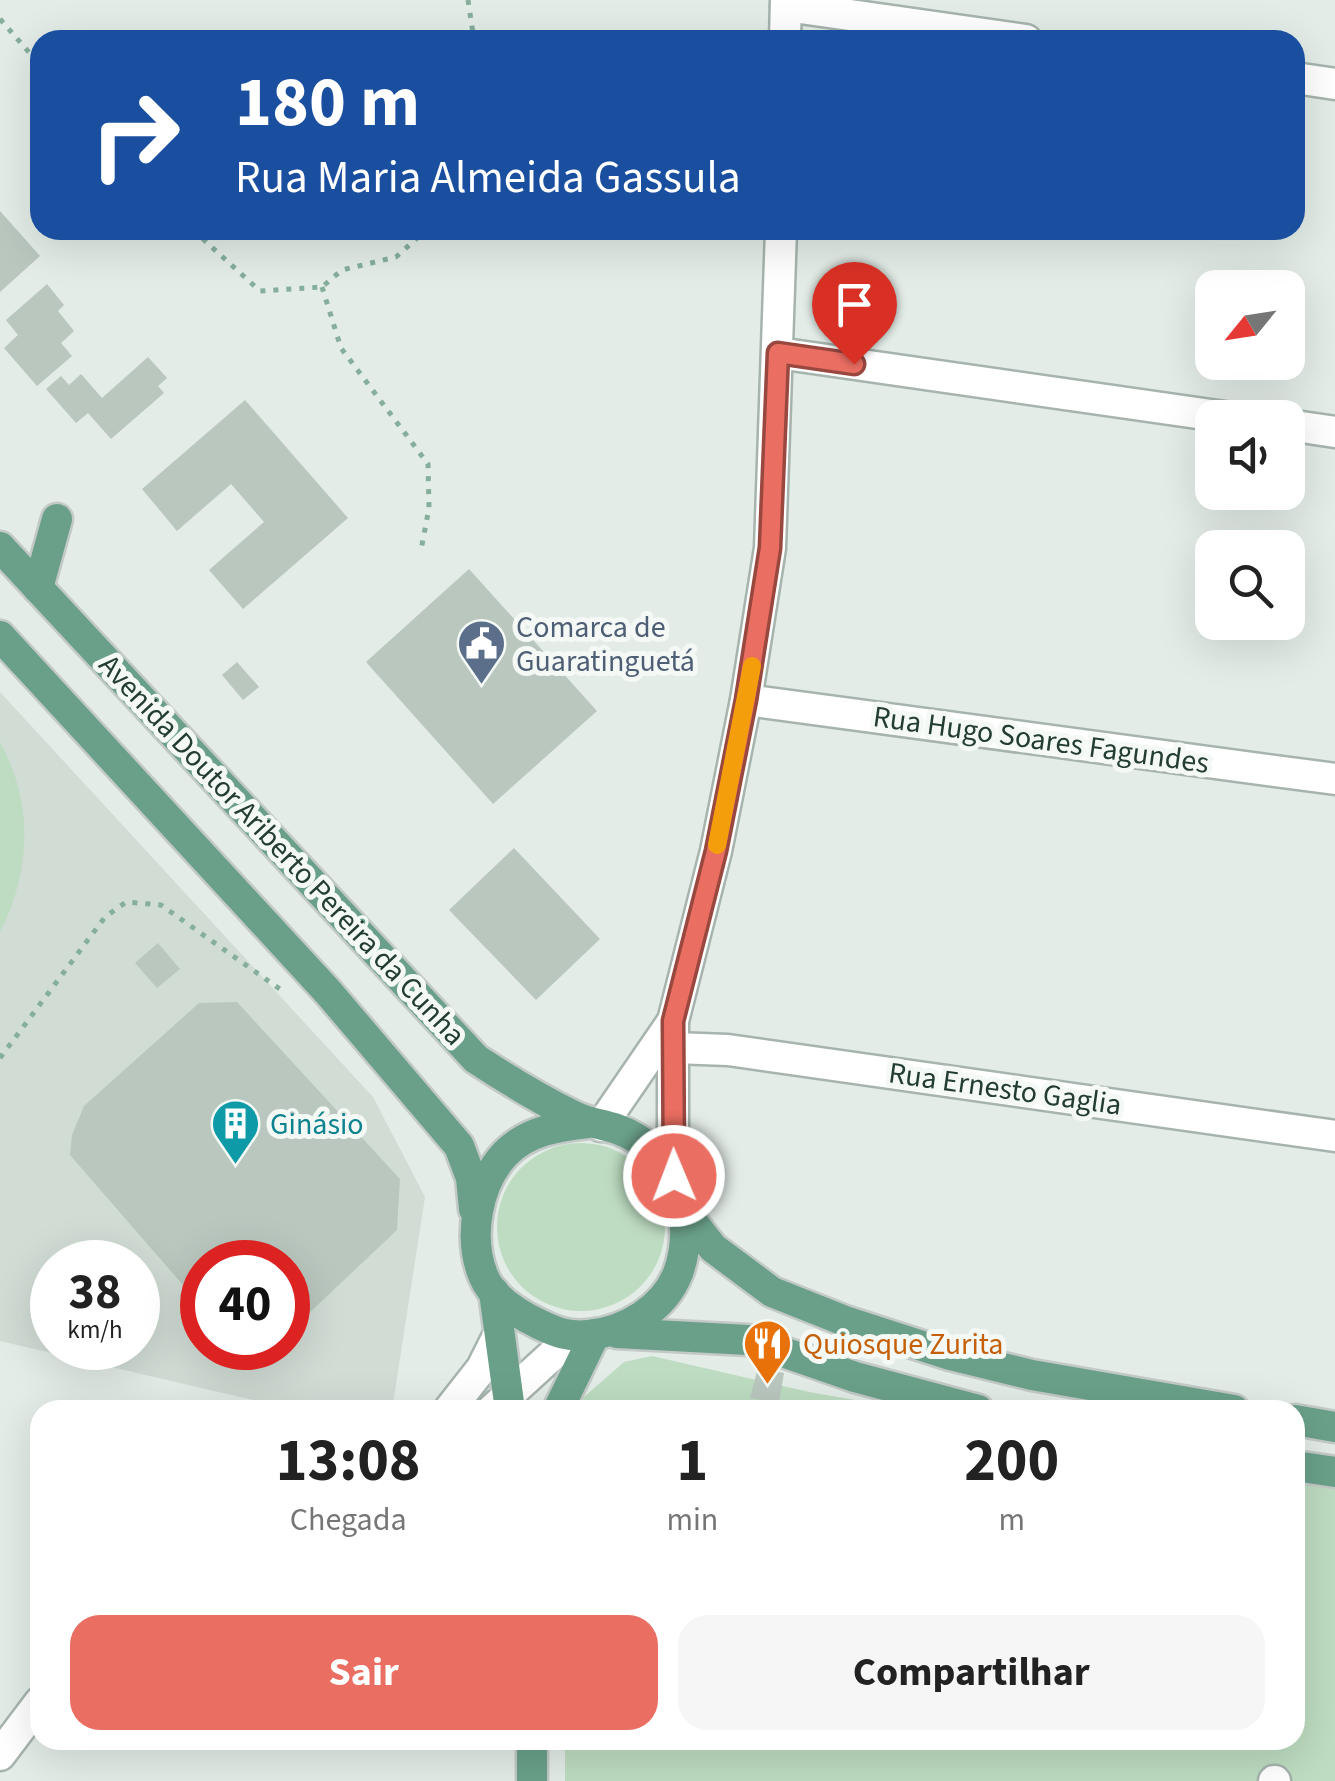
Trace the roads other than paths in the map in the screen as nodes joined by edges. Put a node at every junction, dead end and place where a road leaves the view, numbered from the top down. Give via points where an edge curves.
1 (786, 3) edge
2 (785, 30) edge
3 (961, 30) edge
4 (1305, 80) edge
5 (1335, 84) edge
6 (781, 240) edge
7 (778, 353) junction
8 (1195, 413) edge
9 (1305, 428) edge
10 (1335, 432) edge
11 (58, 519) dead end
12 (0, 546) edge
13 (38, 588) junction
14 (0, 636) edge
15 (746, 700) junction
16 (1335, 779) edge
17 (673, 1034) junction
18 (595, 1124) junction
19 (1335, 1136) edge
20 (674, 1176) junction
21 (687, 1215) junction
22 (475, 1226) junction
23 (494, 1292) junction
24 (500, 1334) junction
25 (592, 1335) junction
26 (457, 1400) edge
27 (503, 1400) edge
28 (511, 1400) edge
29 (563, 1400) edge
30 (940, 1400) edge
31 (1175, 1400) edge
32 (1305, 1422) edge
33 (1335, 1427) edge
34 (1305, 1468) edge
35 (1335, 1472) edge
36 (30, 1715) edge
37 (532, 1750) edge
38 (0, 1754) edge
39 (532, 1781) edge

1 - 2 street
1 - 3 street
4 - 5 street
6 - 7 street
7 - 8 street
7 - 15 street via 770,548
9 - 10 street
11 - 13 main road
12 - 13 main road, Avenida Doutor Ariberto Pereira da Cunha
13 - 18 main road, Avenida Doutor Ariberto Pereira da Cunha via 476,1058 529,1094
14 - 22 main road, Avenida Doutor Ariberto Pereira da Cunha via 320,983 460,1146
15 - 16 street, Rua Hugo Soares Fagundes
15 - 17 street
17 - 18 street
17 - 19 street, Rua Ernesto Gaglia via 728,1050
17 - 20 street
18 - 20 main road via 645,1144
18 - 22 main road via 548,1128 507,1152 486,1180
20 - 21 main road
21 - 25 main road via 675,1281 647,1314
21 - 31 main road via 712,1248 772,1292 845,1321 1032,1376
22 - 23 main road via 483,1276
23 - 24 main road
23 - 25 main road via 513,1311
24 - 26 street
24 - 27 main road
25 - 28 street
25 - 29 main road
25 - 30 main road via 748,1340
32 - 33 main road
34 - 35 main road
36 - 38 street
37 - 39 main road

